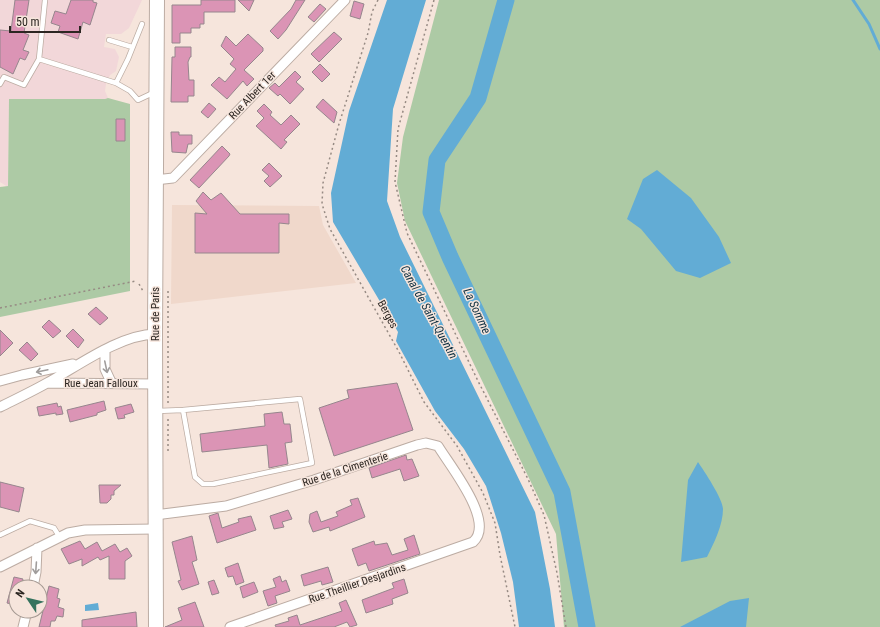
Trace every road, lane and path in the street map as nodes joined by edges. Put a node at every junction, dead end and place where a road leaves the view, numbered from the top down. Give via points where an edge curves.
1 (45, 0) edge
2 (157, 0) edge
3 (345, 0) edge
4 (378, 0) edge
5 (434, 0) edge
6 (142, 24) dead end
7 (108, 40) dead end
8 (132, 47) junction
9 (39, 58) junction
10 (116, 83) junction
11 (0, 84) edge
12 (157, 91) junction
13 (155, 180) junction
14 (136, 281) dead end
15 (0, 308) edge
16 (155, 334) junction
17 (105, 351) junction
18 (80, 362) junction
19 (0, 381) edge
20 (111, 382) junction
21 (47, 383) junction
22 (155, 384) junction
23 (0, 407) edge
24 (183, 410) junction
25 (156, 411) junction
26 (155, 522) junction
27 (480, 533) joint
28 (0, 535) edge
29 (59, 536) junction
30 (37, 548) junction
31 (0, 567) edge
32 (35, 579) edge
33 (156, 627) edge
34 (230, 627) edge
35 (514, 627) edge
36 (566, 627) edge

1 - 9 lane
2 - 12 main road, Rue de Paris
3 - 13 street, Rue Albert 1er via 173,178
4 - 35 path, Berges via 372,12 368,33 339,124 323,183 322,204 330,229 424,402 457,446 483,493 495,523
5 - 36 path via 398,129 395,182 407,233 544,515
6 - 8 lane
7 - 8 lane
8 - 10 lane
9 - 10 lane
9 - 11 lane via 24,85 4,77
10 - 12 lane via 130,91 138,100
12 - 13 main road, Rue de Paris
13 - 16 main road, Rue de Paris
14 - 15 path
16 - 17 street, Rue Jean Falloux via 141,334
16 - 22 main road, Rue de Paris
17 - 18 street, Rue Jean Falloux
17 -> 20 street via 105,369
18 -> 19 street, Rue Jean Falloux
18 - 21 street, Rue Jean Falloux
20 - 21 street, Rue Jean Falloux
20 - 22 street, Rue Jean Falloux
21 - 23 street, Rue Jean Falloux
22 - 25 main road, Rue de Paris
24 - 24 lane via 196,477 203,484 312,463 300,399
24 - 25 lane
25 - 26 main road, Rue de Paris
26 - 27 street, Rue de la Cimenterie via 226,506 426,443 438,446 467,491 481,524
26 - 29 street, Rue de la Cimenterie via 85,530
26 - 33 main road, Rue de Paris
27 - 34 street, Rue Theillier Desjardins via 473,542
28 - 29 lane via 30,521 54,528
29 - 30 street, Rue de la Cimenterie
30 - 31 street, Rue de la Cimenterie
30 -> 32 street

